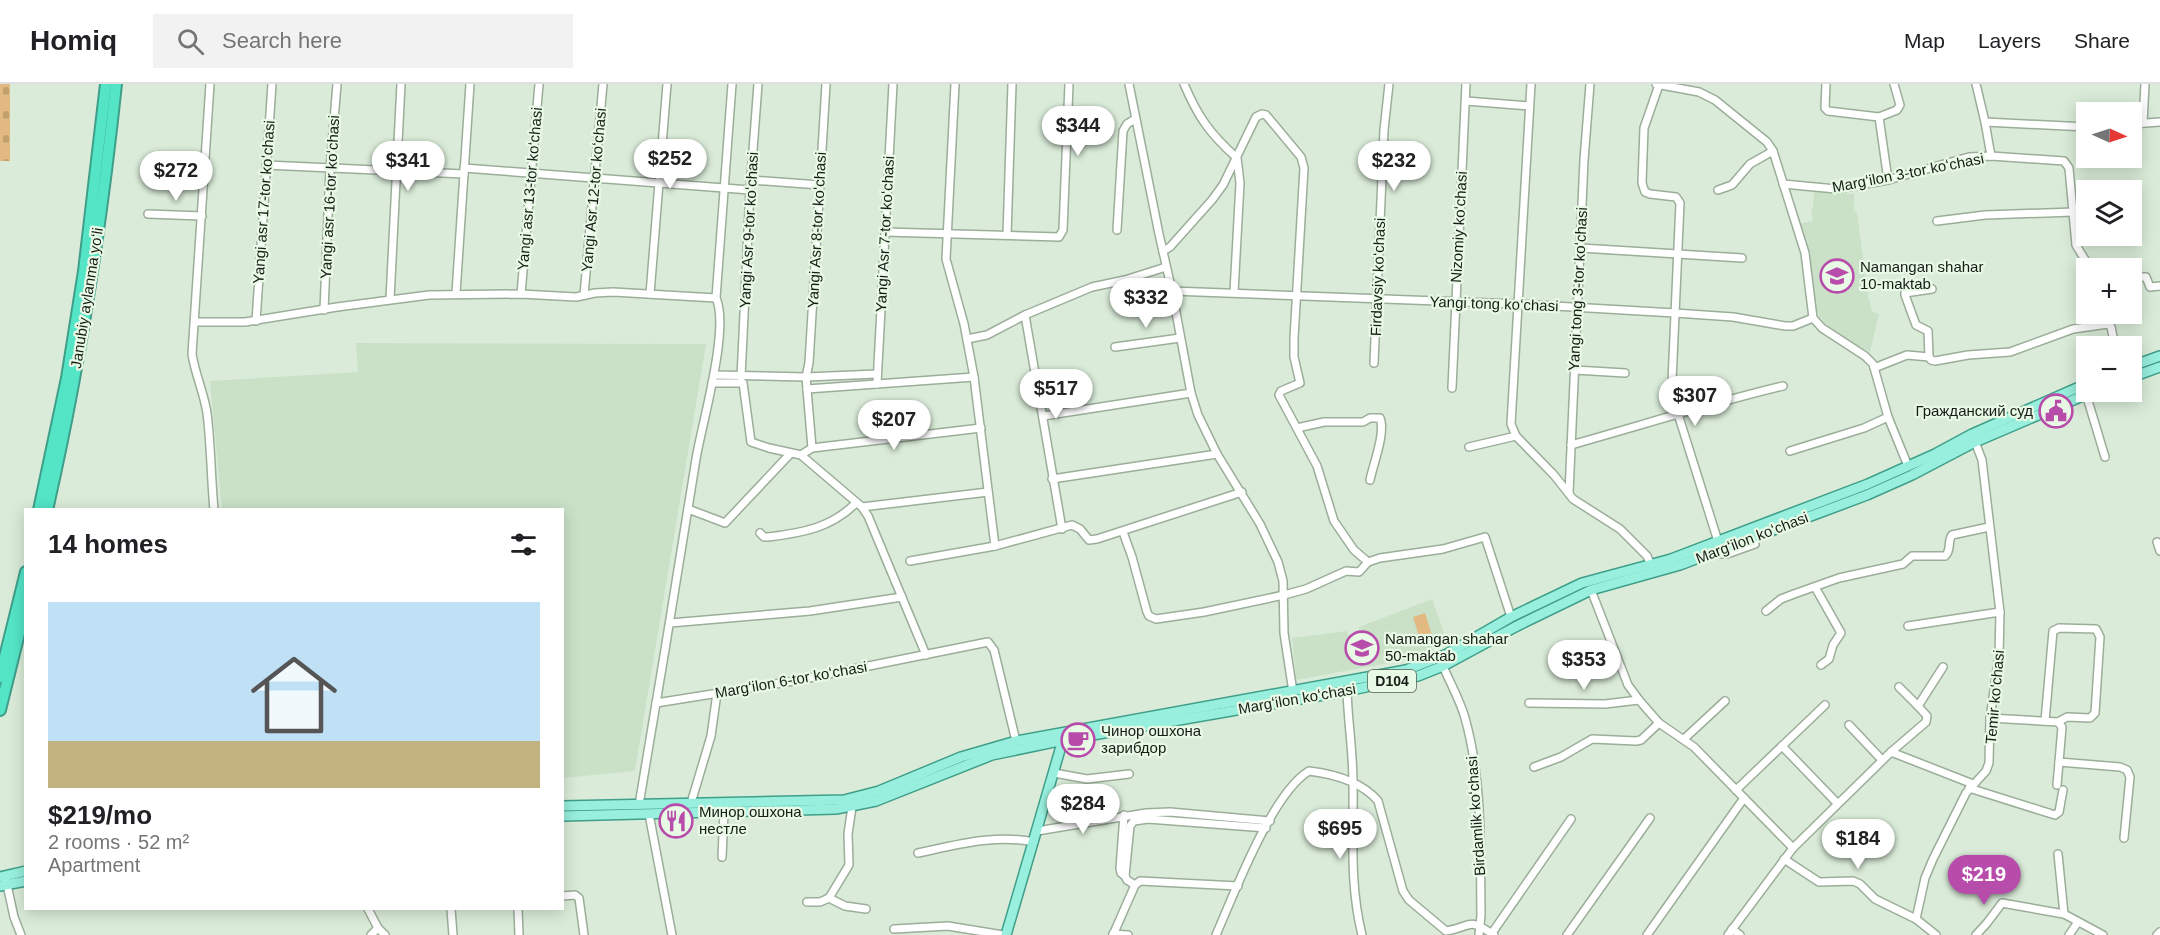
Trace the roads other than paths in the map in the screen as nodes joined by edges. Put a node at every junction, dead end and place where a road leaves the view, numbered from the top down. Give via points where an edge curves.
1 (106, 84) edge
2 (116, 84) edge
3 (210, 84) edge
4 (272, 84) edge
5 (337, 84) edge
6 (401, 84) edge
7 (470, 84) edge
8 (539, 84) edge
9 (603, 84) edge
10 (667, 84) edge
11 (732, 84) edge
12 (759, 84) edge
13 (826, 84) edge
14 (893, 84) edge
15 (955, 84) edge
16 (1012, 84) edge
17 (1069, 84) edge
18 (1129, 84) edge
19 (1184, 84) edge
20 (1389, 84) edge
21 (1466, 84) edge
22 (1530, 84) edge
23 (1590, 84) edge
24 (1826, 84) edge
25 (1894, 84) edge
26 (1976, 84) edge
27 (2145, 84) edge
28 (1657, 85) edge
29 (1684, 87) edge
30 (1466, 101) junction
31 (1530, 106) junction
32 (1879, 117) junction
33 (1135, 119) junction
34 (1985, 122) junction
35 (2160, 122) edge
36 (2143, 123) joint
37 (2076, 127) edge
38 (1773, 151) junction
39 (1991, 156) junction
40 (1237, 158) junction
41 (266, 165) junction
42 (330, 169) junction
43 (397, 171) junction
44 (464, 171) junction
45 (531, 172) junction
46 (595, 177) junction
47 (751, 180) junction
48 (1888, 180) junction
49 (659, 182) junction
50 (820, 184) junction
51 (1783, 184) junction
52 (723, 188) junction
53 (750, 190) junction
54 (1718, 190) dead end
55 (2074, 212) junction
56 (148, 214) dead end
57 (202, 216) junction
58 (1936, 221) dead end
59 (1117, 230) dead end
60 (885, 232) junction
61 (948, 234) junction
62 (1007, 235) junction
63 (1581, 248) junction
64 (1163, 251) junction
65 (1678, 254) junction
66 (1742, 258) dead end
67 (2084, 258) edge
68 (1166, 267) junction
69 (2142, 277) edge
70 (2160, 286) edge
71 (1932, 289) dead end
72 (1172, 291) junction
73 (1234, 292) junction
74 (456, 294) junction
75 (521, 294) junction
76 (650, 294) junction
77 (584, 295) junction
78 (1296, 295) junction
79 (716, 298) junction
80 (390, 299) junction
81 (1376, 299) junction
82 (1455, 302) junction
83 (1518, 304) junction
84 (1577, 308) junction
85 (324, 310) junction
86 (1676, 313) junction
87 (1025, 315) junction
88 (1813, 318) junction
89 (256, 321) junction
90 (195, 322) junction
91 (2108, 324) joint
92 (2113, 336) edge
93 (1180, 338) junction
94 (967, 339) junction
95 (1115, 347) dead end
96 (2160, 356) edge
97 (1929, 357) junction
98 (2142, 362) edge
99 (1374, 363) dead end
100 (2160, 367) edge
101 (1875, 368) junction
102 (1575, 370) junction
103 (1625, 373) dead end
104 (2142, 373) edge
105 (877, 374) junction
106 (714, 375) junction
107 (741, 376) junction
108 (806, 377) junction
109 (974, 377) junction
110 (712, 384) junction
111 (877, 384) junction
112 (1783, 386) dead end
113 (1452, 388) dead end
114 (807, 389) junction
115 (1191, 393) junction
116 (2076, 395) edge
117 (2091, 402) edge
118 (1678, 414) junction
119 (1043, 416) junction
120 (1888, 417) junction
121 (981, 428) junction
122 (1297, 428) junction
123 (1515, 436) junction
124 (1973, 438) junction
125 (1571, 445) junction
126 (1469, 447) dead end
127 (812, 448) junction
128 (1790, 451) dead end
129 (790, 454) junction
130 (1217, 454) junction
131 (801, 455) junction
132 (2105, 457) dead end
133 (1908, 466) junction
134 (1052, 479) junction
135 (1370, 480) dead end
136 (988, 492) junction
137 (1242, 492) junction
138 (1569, 493) junction
139 (859, 505) junction
140 (39, 508) edge
141 (47, 508) edge
142 (214, 508) edge
143 (688, 509) junction
144 (1989, 527) junction
145 (1062, 529) junction
146 (1122, 532) junction
147 (760, 533) dead end
148 (2157, 542) dead end
149 (1719, 545) junction
150 (995, 546) junction
151 (2160, 551) edge
152 (910, 561) dead end
153 (1368, 562) junction
154 (1651, 565) junction
155 (24, 580) edge
156 (1815, 587) junction
157 (1591, 590) junction
158 (1284, 595) junction
159 (902, 597) junction
160 (1766, 611) dead end
161 (2000, 612) junction
162 (24, 613) edge
163 (1511, 617) junction
164 (670, 622) junction
165 (1908, 626) dead end
166 (926, 655) junction
167 (1821, 665) dead end
168 (1443, 666) junction
169 (1943, 667) dead end
170 (0, 676) edge
171 (1899, 687) dead end
172 (1347, 691) junction
173 (1293, 692) junction
174 (717, 693) junction
175 (1640, 700) junction
176 (1725, 701) dead end
177 (656, 702) junction
178 (1529, 703) dead end
179 (1825, 705) dead end
180 (1918, 706) junction
181 (0, 710) edge
182 (1990, 718) junction
183 (2045, 721) junction
184 (2058, 722) junction
185 (1659, 723) junction
186 (1849, 725) dead end
187 (1064, 736) junction
188 (1684, 739) junction
189 (1016, 741) junction
190 (1782, 746) junction
191 (1891, 752) junction
192 (1882, 760) junction
193 (2059, 762) junction
194 (1534, 767) dead end
195 (1054, 773) junction
196 (1129, 774) dead end
197 (1353, 781) junction
198 (1971, 786) junction
199 (1736, 790) junction
200 (1744, 798) junction
201 (691, 803) junction
202 (1837, 803) junction
203 (639, 805) junction
204 (564, 806) edge
205 (852, 807) junction
206 (724, 812) junction
207 (649, 814) junction
208 (1124, 815) junction
209 (564, 816) edge
210 (1650, 818) dead end
211 (1571, 819) dead end
212 (1268, 824) junction
213 (1037, 831) junction
214 (2124, 838) dead end
215 (1034, 842) junction
216 (1793, 848) junction
217 (918, 853) dead end
218 (2058, 854) dead end
219 (722, 857) dead end
220 (1784, 859) junction
221 (24, 872) edge
222 (1125, 876) junction
223 (2, 881) edge
224 (24, 881) edge
225 (1135, 885) junction
226 (1238, 886) junction
227 (564, 896) edge
228 (829, 898) junction
229 (807, 902) dead end
230 (866, 909) dead end
231 (369, 910) edge
232 (452, 910) edge
233 (518, 910) edge
234 (2064, 914) junction
235 (1916, 920) junction
236 (2078, 922) junction
237 (1481, 926) junction
238 (378, 928) junction
239 (894, 929) dead end
240 (1730, 932) edge
241 (1113, 934) edge
242 (1493, 934) edge
243 (21, 935) edge
244 (371, 935) edge
245 (385, 935) edge
246 (453, 935) edge
247 (519, 935) edge
248 (585, 935) edge
249 (672, 935) edge
250 (1004, 935) edge
251 (1128, 935) edge
252 (1216, 935) edge
253 (1362, 935) edge
254 (1479, 935) edge
255 (1567, 935) edge
256 (1647, 935) edge
257 (1740, 935) edge
258 (1936, 935) edge
259 (1976, 935) edge
260 (2068, 935) edge
261 (2103, 935) edge

1 - 140 highway, Janubiy aylanma yoʻli via 84,271 67,378
2 - 141 highway, Janubiy aylanma yoʻli via 81,340
3 - 57 street
4 - 41 street, Yangi asr 17-tor koʻchasi
5 - 42 street, Yangi asr 16-tor koʻchasi
6 - 43 street
7 - 44 street
8 - 45 street, Yangi asr 13-tor koʻchasi
9 - 46 street, Yangi Asr 12-tor koʻchasi
10 - 49 street
11 - 52 street
12 - 47 street, Yangi Asr 9-tor koʻchasi
13 - 50 street, Yangi Asr 8-tor koʻchasi
14 - 60 street, Yangi Asr 7-tor koʻchasi
15 - 61 street
16 - 62 street
17 - 62 street via 1063,230 1059,237
18 - 33 street
19 - 40 street via 1207,129
20 - 81 street, Firdavsiy koʻchasi
21 - 30 street, Nizomiy koʻchasi
22 - 31 street
23 - 63 street, Yangi tong 3-tor koʻchasi
24 - 32 street via 1828,111
25 - 32 street via 1900,105
26 - 34 street
27 - 36 street
28 - 29 street
28 - 65 street via 1644,128 1643,189 1679,200
29 - 38 street via 1715,100
30 - 31 street
30 - 82 street, Nizomiy koʻchasi
31 - 83 street
32 - 48 street
33 - 59 street via 1123,130
33 - 64 street
34 - 37 street
34 - 39 street
35 - 36 street
38 - 51 street
38 - 54 street via 1750,164 1732,185
39 - 48 street, Margʻilon 3-tor koʻchasi via 1969,158
39 - 55 street, Margʻilon 3-tor koʻchasi via 2064,161 2069,168
40 - 64 street via 1212,200
40 - 73 street via 1240,183
40 - 78 street via 1256,117 1262,114 1304,162
41 - 42 street
41 - 89 street, Yangi asr 17-tor koʻchasi
42 - 43 street
42 - 85 street, Yangi asr 16-tor koʻchasi
43 - 44 street
43 - 80 street
44 - 45 street
44 - 74 street
45 - 46 street
45 - 75 street, Yangi asr 13-tor koʻchasi
46 - 49 street
46 - 77 street, Yangi Asr 12-tor koʻchasi
47 - 50 street
47 - 53 street, Yangi Asr 9-tor koʻchasi
48 - 51 street, Margʻilon 3-tor koʻchasi via 1836,189
49 - 52 street
49 - 76 street
50 - 108 street, Yangi Asr 8-tor koʻchasi
51 - 88 street via 1804,253
52 - 53 street
52 - 79 street
53 - 107 street, Yangi Asr 9-tor koʻchasi
55 - 58 street
55 - 67 street, Margʻilon 3-tor koʻchasi via 2076,245
56 - 57 street
57 - 90 street
60 - 61 street
60 - 105 street, Yangi Asr 7-tor koʻchasi
61 - 62 street
61 - 94 street via 946,259
63 - 65 street
63 - 84 street, Yangi tong 3-tor koʻchasi
64 - 68 street
65 - 66 street
65 - 86 street
68 - 72 street
68 - 87 street via 1092,287
69 - 70 street via 2146,277 2150,287
71 - 97 street via 1905,293 1916,326 1928,331
72 - 73 street, Yangi tong koʻchasi
72 - 93 street
73 - 78 street, Yangi tong koʻchasi
74 - 75 street
74 - 80 street
75 - 77 street
76 - 77 street
76 - 79 street
78 - 81 street, Yangi tong koʻchasi
78 - 122 street via 1294,350 1300,383 1279,395
79 - 106 street via 721,319
80 - 85 street
81 - 82 street, Yangi tong koʻchasi
81 - 99 street, Firdavsiy koʻchasi
82 - 83 street, Yangi tong koʻchasi
82 - 113 street, Nizomiy koʻchasi
83 - 84 street, Yangi tong koʻchasi
83 - 123 street via 1511,402
84 - 86 street, Yangi tong koʻchasi
84 - 102 street, Yangi tong 3-tor koʻchasi
85 - 89 street
86 - 88 street, Yangi tong koʻchasi via 1785,326
86 - 118 street via 1672,381
87 - 94 street via 987,335
87 - 119 street
88 - 101 street via 1865,356
89 - 90 street
90 - 142 street via 193,361 207,415
91 - 92 street
91 - 97 street via 2073,329 2010,352 1935,361
93 - 95 street
93 - 115 street
94 - 109 street
96 - 98 main road
97 - 101 street via 1907,356
100 - 104 main road
101 - 120 street
102 - 103 street
102 - 125 street, Yangi tong 3-tor koʻchasi
105 - 108 street
105 - 111 street, Yangi Asr 7-tor koʻchasi
106 - 107 street
106 - 110 street
107 - 108 street
108 - 114 street, Yangi Asr 8-tor koʻchasi
109 - 111 street
109 - 121 street
110 - 129 street via 743,383 751,442
110 - 143 street
111 - 114 street
112 - 118 street
114 - 127 street, Yangi Asr 8-tor koʻchasi
115 - 119 street
115 - 130 street
116 - 124 main road, Margʻilon koʻchasi / D104
117 - 132 street
118 - 125 street
118 - 149 street
119 - 134 street
120 - 128 street
120 - 133 street
121 - 127 street
121 - 136 street
122 - 135 street via 1380,418
122 - 153 street via 1322,476 1334,521
123 - 126 street
123 - 138 street
124 - 133 main road, Margʻilon koʻchasi / D104
124 - 144 street, Temir ko'chasi via 1982,460
124 - 149 main road, Margʻilon koʻchasi / D104 via 1889,486
125 - 138 street, Yangi tong 3-tor koʻchasi
127 - 131 street
129 - 131 street
129 - 143 street via 725,523
130 - 134 street
130 - 137 street
131 - 139 street
133 - 149 main road, Margʻilon koʻchasi / D104
134 - 145 street
136 - 139 street
136 - 150 street
137 - 146 street
137 - 158 street via 1278,562
138 - 154 street via 1620,529
139 - 147 street via 837,520 805,532 768,537
139 - 159 street via 868,516
143 - 164 street
144 - 156 street via 1952,535 1945,556 1912,556 1903,564
144 - 161 street, Temir ko'chasi
145 - 146 street via 1076,526 1089,540
145 - 150 street
146 - 158 street via 1147,612 1153,618 1165,619
148 - 151 street
149 - 154 main road, Margʻilon koʻchasi / D104
149 - 157 main road, Margʻilon koʻchasi / D104 via 1657,573
150 - 152 street
153 - 158 street via 1359,572 1338,574
153 - 163 street via 1485,537
154 - 163 main road, Margʻilon koʻchasi / D104 via 1582,583
155 - 170 highway
156 - 160 street via 1781,599
156 - 167 street via 1841,633 1829,659
157 - 168 main road, Margʻilon koʻchasi / D104
157 - 175 street via 1628,685
158 - 173 street via 1284,633
159 - 164 street via 810,611
159 - 166 street
161 - 165 street
161 - 182 street, Temir ko'chasi via 1999,656
162 - 181 highway
163 - 173 main road, Margʻilon koʻchasi / D104 via 1448,654 1406,670
164 - 177 street
166 - 174 street, Margʻilon 6-tor koʻchasi
166 - 189 street, Margʻilon 6-tor koʻchasi via 991,643
168 - 172 main road, Margʻilon koʻchasi / D104 via 1418,676
168 - 237 street, Birdamlik koʻchasi via 1464,715 1478,786
169 - 180 street
171 - 180 street
172 - 187 main road, Margʻilon koʻchasi / D104
172 - 197 street
173 - 187 main road, Margʻilon koʻchasi / D104
174 - 177 street, Margʻilon 6-tor koʻchasi
174 - 201 street via 711,736
175 - 178 street via 1605,704
175 - 185 street
176 - 188 street
177 - 203 street
179 - 190 street
180 - 191 street via 1927,716 1926,722
182 - 183 street
182 - 198 street, Temir ko'chasi via 1986,771
183 - 184 street
183 - 184 street via 2054,631 2096,629 2100,637 2095,713 2090,718 2067,717
184 - 193 street via 2062,728
185 - 188 street
185 - 194 street via 1641,740 1592,739
186 - 192 street
187 - 189 main road, Margʻilon koʻchasi / D104
187 - 195 main road
187 - 205 main road, Margʻilon koʻchasi / D104 via 992,755
188 - 199 street
189 - 201 main road, Margʻilon koʻchasi / D104 via 844,800
190 - 199 street
190 - 202 street
191 - 192 street
191 - 198 street
192 - 202 street
193 - 198 street via 2059,812 2055,815
193 - 214 street via 2127,770 2130,777
195 - 196 street via 1088,780
195 - 213 main road
197 - 212 street via 1309,771 1295,781
197 - 237 street via 1378,801 1409,900 1446,931 1466,924
197 - 253 street via 1352,878
198 - 235 street, Temir ko'chasi via 1929,868
199 - 200 street
200 - 216 street
200 - 256 street
201 - 203 main road, Margʻilon koʻchasi / D104
202 - 216 street
203 - 204 main road, Margʻilon koʻchasi / D104
205 - 206 main road, Margʻilon koʻchasi / D104
205 - 228 street via 849,865
206 - 207 main road, Margʻilon koʻchasi / D104
206 - 219 street
207 - 209 main road, Margʻilon koʻchasi / D104
207 - 249 street
208 - 212 street via 1170,812
208 - 213 street
208 - 222 street via 1120,868
210 - 255 street
211 - 242 street
212 - 222 street via 1140,819 1130,826
212 - 226 street
213 - 215 main road
215 - 217 street via 1017,838
215 - 250 main road
216 - 220 street
218 - 234 street
220 - 235 street via 1819,882 1860,884 1875,898
220 - 240 street
221 - 223 main road
222 - 225 street
223 - 224 main road
223 - 243 street
225 - 226 street via 1147,880
225 - 241 street
226 - 252 street
227 - 248 street via 579,898
228 - 229 street
228 - 230 street via 845,906
231 - 238 street
232 - 246 street
233 - 247 street
234 - 236 street
234 - 259 street via 2002,903
235 - 258 street
236 - 260 street
236 - 261 street
237 - 242 street
237 - 254 street, Birdamlik koʻchasi
238 - 244 street
238 - 245 street
239 - 250 street via 948,926
240 - 257 street
241 - 251 street

